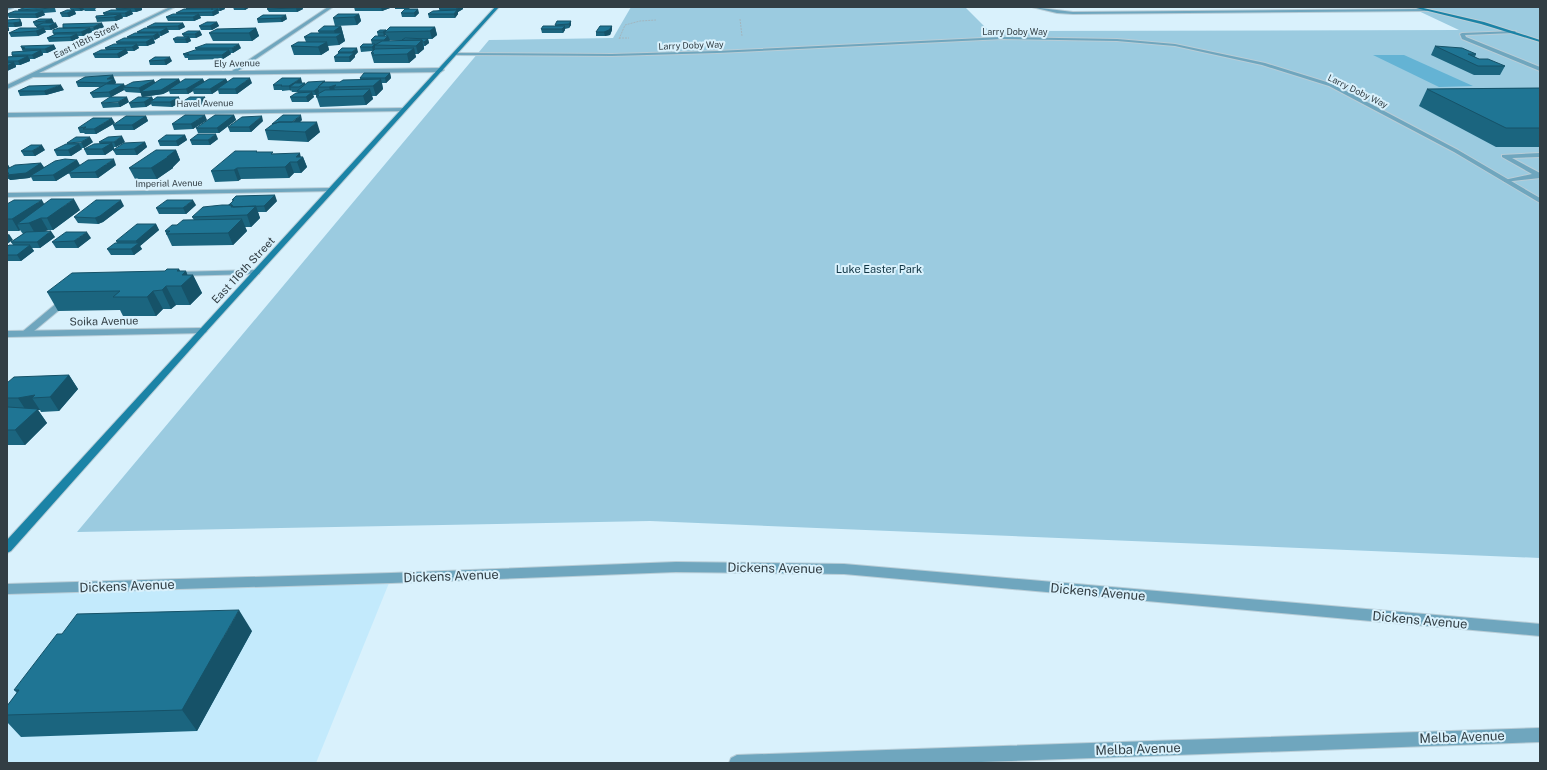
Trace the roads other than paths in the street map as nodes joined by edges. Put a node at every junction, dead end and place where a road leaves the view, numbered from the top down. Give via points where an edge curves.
1 (12, 7) edge
2 (173, 7) edge
3 (331, 7) edge
4 (497, 7) edge
5 (1034, 7) edge
6 (1414, 7) edge
7 (7, 9) edge
8 (1426, 10) junction
9 (1514, 32) junction
10 (1540, 41) edge
11 (455, 54) junction
12 (1540, 68) edge
13 (441, 70) junction
14 (235, 71) junction
15 (33, 75) junction
16 (7, 87) edge
17 (404, 109) junction
18 (7, 115) edge
19 (1540, 155) edge
20 (1540, 175) edge
21 (1506, 180) junction
22 (332, 190) junction
23 (7, 195) edge
24 (1540, 201) edge
25 (256, 272) junction
26 (167, 274) edge
27 (72, 295) edge
28 (202, 331) junction
29 (7, 334) edge
30 (25, 334) junction
31 (7, 548) edge
32 (7, 589) edge
33 (1540, 630) edge
34 (1540, 735) edge
35 (737, 763) edge

1 - 7 street
2 - 15 street, East 118th Street
3 - 14 street
4 - 11 main road, East 116th Street
5 - 8 street via 1052,12 1073,13
6 - 8 main road
8 - 9 main road
9 - 10 main road
9 - 12 street via 1462,34 1464,38
11 - 13 main road, East 116th Street
11 - 21 street, Larry Doby Way via 597,55 717,52 1003,38 1109,40 1175,46 1263,64 1331,85
13 - 14 street, Ely Avenue
13 - 17 main road, East 116th Street
14 - 15 street, Ely Avenue
15 - 16 street, East 118th Street
17 - 18 street, Havel Avenue
17 - 22 main road, East 116th Street
19 - 20 street via 1504,156
20 - 21 street
21 - 24 street, Larry Doby Way
22 - 23 street, Imperial Avenue
22 - 25 main road, East 116th Street
25 - 26 street
25 - 28 main road, East 116th Street
27 - 30 street
28 - 30 street, Soika Avenue
28 - 31 main road, East 116th Street
29 - 30 street, Soika Avenue
32 - 33 street, Dickens Avenue via 676,567 844,569
34 - 35 street, Melba Avenue

